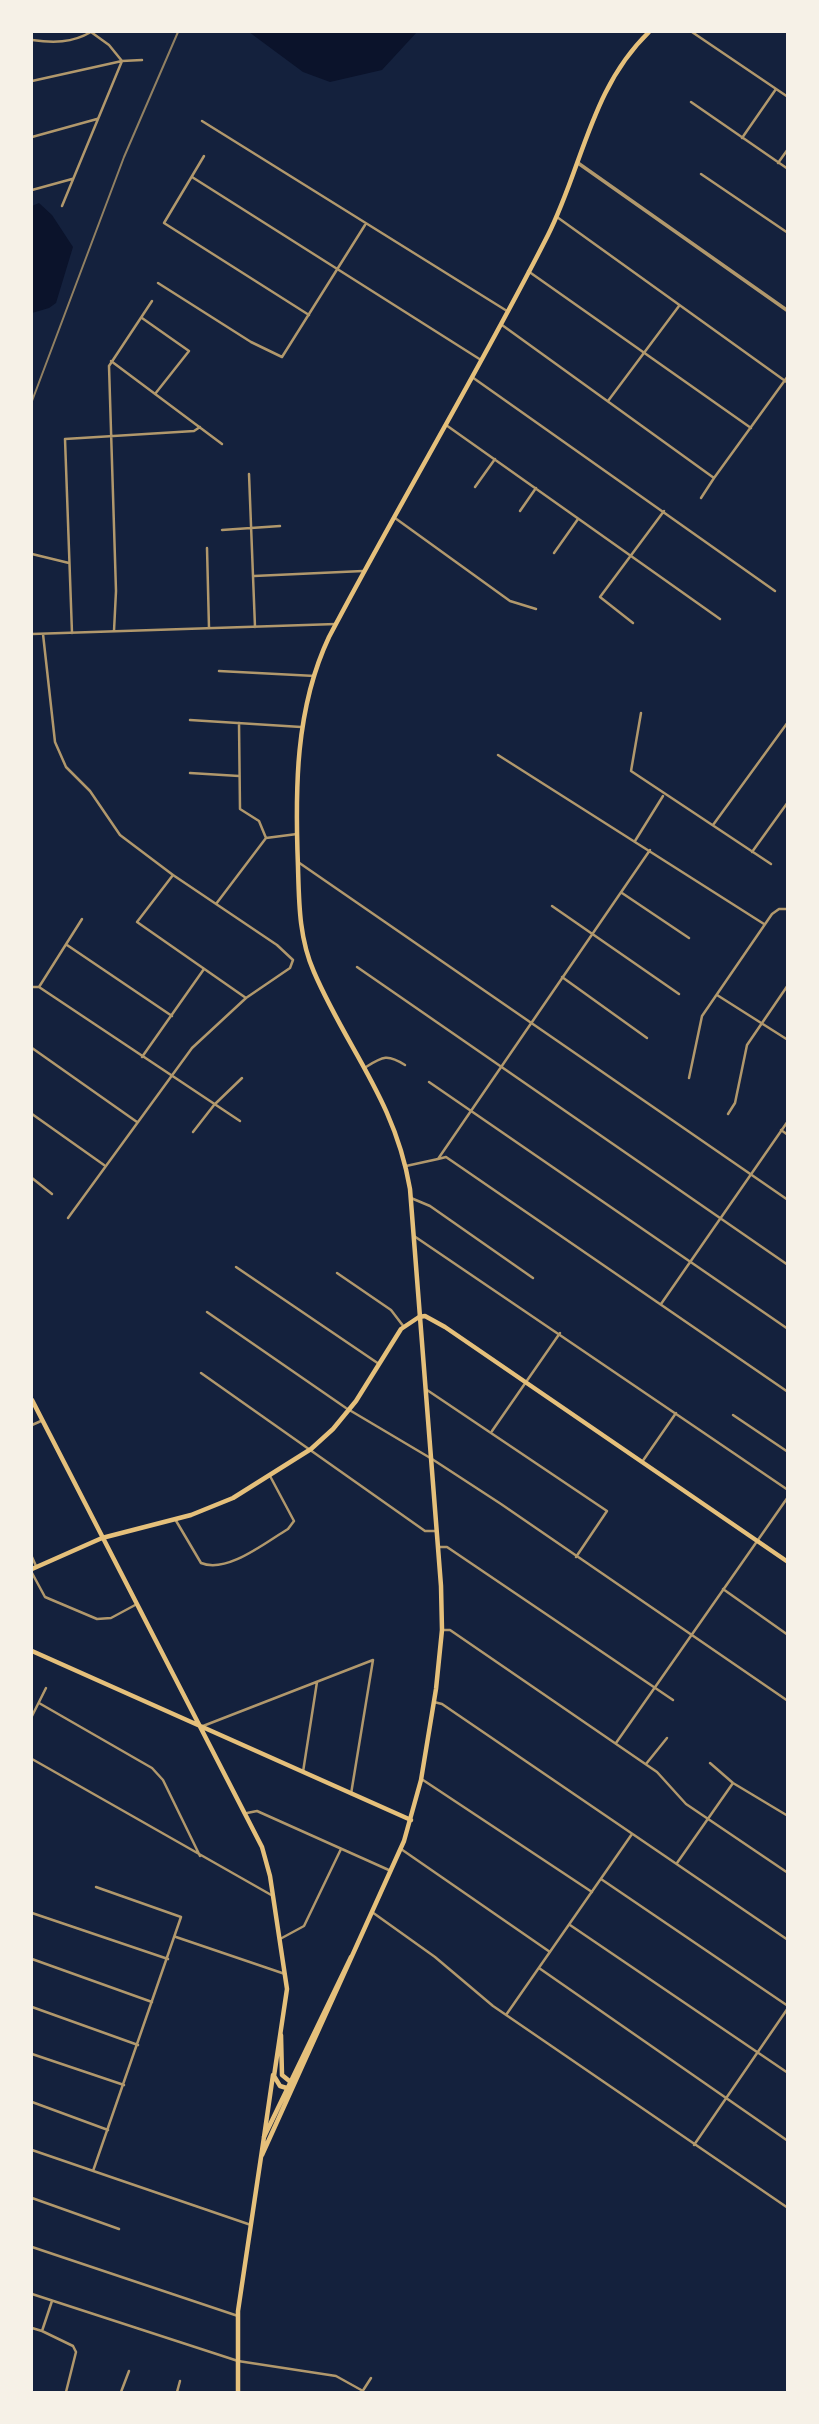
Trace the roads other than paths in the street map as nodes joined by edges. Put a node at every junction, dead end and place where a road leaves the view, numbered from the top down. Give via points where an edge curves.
1 (91, 32) edge
2 (649, 32) edge
3 (692, 32) edge
4 (32, 40) edge
5 (142, 60) dead end
6 (122, 61) junction
7 (32, 81) edge
8 (776, 89) junction
9 (788, 97) edge
10 (691, 102) dead end
11 (97, 120) junction
12 (202, 121) dead end
13 (32, 137) edge
14 (743, 138) junction
15 (788, 149) edge
16 (204, 156) dead end
17 (577, 163) junction
18 (778, 163) junction
19 (788, 169) edge
20 (701, 174) dead end
21 (192, 177) junction
22 (72, 179) junction
23 (32, 190) edge
24 (62, 206) dead end
25 (556, 217) junction
26 (366, 224) junction
27 (788, 233) edge
28 (338, 269) junction
29 (528, 271) junction
30 (158, 283) dead end
31 (152, 301) dead end
32 (680, 305) junction
33 (788, 311) edge
34 (507, 312) junction
35 (309, 315) junction
36 (141, 317) junction
37 (500, 323) junction
38 (644, 352) junction
39 (481, 360) junction
40 (111, 361) junction
41 (472, 376) junction
42 (788, 376) edge
43 (786, 381) edge
44 (155, 394) junction
45 (608, 401) junction
46 (446, 425) junction
47 (200, 427) junction
48 (751, 428) junction
49 (111, 436) junction
50 (222, 444) dead end
51 (495, 459) junction
52 (249, 474) dead end
53 (715, 478) junction
54 (475, 487) dead end
55 (536, 488) junction
56 (701, 498) dead end
57 (520, 510) dead end
58 (664, 511) junction
59 (395, 518) junction
60 (579, 518) junction
61 (280, 526) dead end
62 (251, 529) junction
63 (222, 530) dead end
64 (207, 548) dead end
65 (554, 553) dead end
66 (32, 554) edge
67 (631, 555) junction
68 (69, 564) junction
69 (366, 571) junction
70 (253, 576) junction
71 (775, 591) dead end
72 (536, 609) dead end
73 (720, 619) dead end
74 (336, 624) junction
75 (633, 624) dead end
76 (255, 627) junction
77 (209, 628) junction
78 (114, 631) junction
79 (72, 633) junction
80 (32, 634) edge
81 (43, 634) junction
82 (219, 671) dead end
83 (315, 676) junction
84 (641, 713) dead end
85 (190, 720) dead end
86 (788, 722) edge
87 (239, 723) junction
88 (304, 727) junction
89 (499, 755) dead end
90 (190, 773) dead end
91 (239, 776) junction
92 (664, 796) junction
93 (788, 802) edge
94 (713, 825) junction
95 (297, 834) junction
96 (266, 838) junction
97 (635, 841) junction
98 (650, 850) junction
99 (752, 852) junction
100 (298, 862) junction
101 (771, 864) dead end
102 (173, 875) junction
103 (621, 892) junction
104 (216, 904) junction
105 (552, 905) dead end
106 (788, 909) edge
107 (82, 919) dead end
108 (764, 924) junction
109 (592, 933) junction
110 (688, 938) dead end
111 (67, 944) junction
112 (356, 967) dead end
113 (205, 969) junction
114 (562, 977) junction
115 (788, 985) edge
116 (32, 987) edge
117 (39, 987) junction
118 (679, 994) dead end
119 (716, 995) junction
120 (246, 998) junction
121 (172, 1016) junction
122 (530, 1021) junction
123 (761, 1023) junction
124 (647, 1038) dead end
125 (788, 1040) edge
126 (32, 1048) edge
127 (142, 1057) junction
128 (405, 1065) dead end
129 (500, 1065) junction
130 (366, 1067) junction
131 (171, 1075) junction
132 (242, 1078) dead end
133 (689, 1078) dead end
134 (429, 1082) dead end
135 (214, 1105) junction
136 (470, 1110) junction
137 (32, 1114) edge
138 (728, 1114) dead end
139 (240, 1121) dead end
140 (788, 1121) edge
141 (137, 1122) junction
142 (781, 1130) junction
143 (193, 1132) dead end
144 (788, 1135) edge
145 (438, 1158) junction
146 (104, 1165) junction
147 (406, 1166) junction
148 (751, 1174) junction
149 (32, 1178) edge
150 (52, 1194) dead end
151 (411, 1198) junction
152 (788, 1200) edge
153 (68, 1218) dead end
154 (720, 1219) junction
155 (414, 1236) junction
156 (691, 1262) junction
157 (788, 1265) edge
158 (236, 1267) dead end
159 (337, 1273) dead end
160 (533, 1278) dead end
161 (661, 1304) junction
162 (207, 1312) dead end
163 (419, 1317) junction
164 (404, 1327) junction
165 (788, 1329) edge
166 (561, 1333) junction
167 (379, 1364) junction
168 (201, 1373) dead end
169 (526, 1383) junction
170 (426, 1389) junction
171 (788, 1392) edge
172 (32, 1400) edge
173 (349, 1410) junction
174 (676, 1413) junction
175 (733, 1415) dead end
176 (41, 1421) junction
177 (32, 1425) edge
178 (492, 1431) junction
179 (311, 1449) junction
180 (788, 1452) edge
181 (432, 1459) junction
182 (642, 1462) junction
183 (270, 1476) junction
184 (788, 1490) edge
185 (788, 1497) edge
186 (175, 1519) junction
187 (438, 1531) junction
188 (102, 1538) junction
189 (757, 1541) junction
190 (439, 1547) junction
191 (32, 1557) edge
192 (576, 1557) junction
193 (788, 1563) edge
194 (33, 1570) edge
195 (723, 1589) junction
196 (137, 1604) junction
197 (442, 1630) junction
198 (788, 1635) edge
199 (690, 1636) junction
200 (32, 1651) edge
201 (317, 1681) junction
202 (654, 1687) junction
203 (46, 1688) dead end
204 (673, 1700) dead end
205 (788, 1701) edge
206 (434, 1702) junction
207 (39, 1703) junction
208 (32, 1716) edge
209 (200, 1727) junction
210 (667, 1738) dead end
211 (616, 1743) junction
212 (32, 1759) edge
213 (710, 1763) dead end
214 (646, 1764) junction
215 (303, 1772) junction
216 (421, 1780) junction
217 (733, 1783) junction
218 (351, 1794) junction
219 (245, 1813) junction
220 (788, 1816) edge
221 (707, 1819) junction
222 (411, 1820) junction
223 (632, 1833) junction
224 (341, 1848) junction
225 (401, 1849) junction
226 (200, 1856) junction
227 (677, 1863) junction
228 (391, 1871) junction
229 (788, 1873) edge
230 (601, 1879) junction
231 (96, 1887) dead end
232 (592, 1892) junction
233 (273, 1896) junction
234 (372, 1912) junction
235 (32, 1913) edge
236 (570, 1925) junction
237 (176, 1937) junction
238 (281, 1939) junction
239 (788, 1940) edge
240 (550, 1952) junction
241 (351, 1957) junction
242 (32, 1959) edge
243 (168, 1959) junction
244 (539, 1968) junction
245 (285, 1974) junction
246 (152, 2001) junction
247 (32, 2007) edge
248 (788, 2007) edge
249 (506, 2015) junction
250 (281, 2035) junction
251 (138, 2045) junction
252 (758, 2052) junction
253 (32, 2054) edge
254 (274, 2071) junction
255 (788, 2073) edge
256 (288, 2082) junction
257 (124, 2085) junction
258 (293, 2087) junction
259 (285, 2088) junction
260 (724, 2098) junction
261 (32, 2102) edge
262 (108, 2130) junction
263 (264, 2137) junction
264 (788, 2141) edge
265 (694, 2145) junction
266 (32, 2150) edge
267 (262, 2155) junction
268 (93, 2171) junction
269 (32, 2198) edge
270 (788, 2208) edge
271 (251, 2225) junction
272 (118, 2229) dead end
273 (32, 2247) edge
274 (32, 2294) edge
275 (52, 2301) junction
276 (238, 2316) junction
277 (32, 2328) edge
278 (42, 2331) junction
279 (238, 2361) junction
280 (128, 2371) dead end
281 (371, 2378) dead end
282 (180, 2381) dead end
283 (66, 2392) edge
284 (121, 2392) edge
285 (177, 2392) edge
286 (239, 2392) edge
287 (362, 2392) edge

1 - 4 street via 78,40
1 - 6 street
2 - 17 main road via 607,85
3 - 8 street
5 - 6 street
6 - 7 street
6 - 11 street
8 - 9 street
8 - 14 street
10 - 14 street
11 - 13 street
11 - 22 street
12 - 26 street
14 - 18 street
15 - 18 street
16 - 21 street
17 - 25 main road
17 - 33 street
18 - 19 street
20 - 27 street
21 - 28 street
21 - 35 street via 164,223
22 - 23 street
22 - 24 street
25 - 29 main road
25 - 32 street
26 - 28 street
26 - 34 street
28 - 35 street
28 - 39 street
29 - 34 main road
29 - 38 street
30 - 35 street via 282,357
31 - 36 street
32 - 38 street
32 - 43 street
34 - 37 main road
36 - 40 street
36 - 44 street via 189,351
37 - 39 main road
37 - 45 street
38 - 45 street
38 - 48 street
39 - 41 main road
40 - 44 street
40 - 49 street
41 - 46 main road
41 - 58 street
42 - 43 street
43 - 48 street
44 - 47 street
45 - 53 street
46 - 51 street
46 - 59 main road
47 - 49 street
47 - 50 street
48 - 53 street
49 - 68 street via 65,439
49 - 78 street
51 - 54 street
51 - 55 street
52 - 62 street
53 - 56 street
55 - 57 street
55 - 60 street
58 - 67 street
58 - 71 street
59 - 69 main road
59 - 72 street via 510,601
60 - 65 street
60 - 67 street
61 - 62 street
62 - 63 street
62 - 70 street
64 - 77 street
66 - 68 street
67 - 73 street
67 - 75 street via 600,597
68 - 79 street
69 - 70 street
69 - 74 main road
70 - 76 street
74 - 76 street
74 - 83 main road
76 - 77 street
77 - 78 street
78 - 79 street
79 - 81 street
80 - 81 street
81 - 102 street via 61,760 96,798 114,830
82 - 83 street
83 - 88 main road
84 - 92 street via 631,771
85 - 87 street
86 - 94 street
87 - 88 street
87 - 91 street
88 - 95 main road via 296,782
89 - 97 street
90 - 91 street
91 - 96 street via 240,809 259,821
92 - 94 street
92 - 97 street
93 - 99 street
94 - 99 street
95 - 96 street
95 - 100 main road
96 - 104 street
97 - 98 street
98 - 103 street
98 - 108 street
99 - 101 street
100 - 122 street
100 - 130 main road via 300,919 309,959
102 - 104 street
102 - 113 street via 137,922
103 - 109 street
103 - 110 street
104 - 120 street via 293,960 290,968
105 - 109 street
106 - 108 street via 776,910
107 - 111 street
108 - 119 street
109 - 114 street
109 - 118 street
111 - 117 street
111 - 121 street
112 - 129 street
113 - 120 street
113 - 121 street
114 - 122 street
114 - 124 street
115 - 123 street
116 - 117 street
117 - 127 street
119 - 123 street
119 - 133 street via 699,1023
120 - 131 street via 201,1038
121 - 127 street
122 - 129 street
122 - 148 street
123 - 125 street
123 - 138 street via 747,1045 735,1103
126 - 141 street
127 - 131 street
128 - 130 street via 384,1056
129 - 136 street
129 - 154 street
130 - 147 main road via 388,1112
131 - 135 street
131 - 141 street
132 - 135 street
134 - 136 street
135 - 139 street
135 - 143 street
136 - 145 street
136 - 156 street
137 - 146 street
140 - 142 street
141 - 146 street
142 - 144 street
142 - 148 street
145 - 147 street
145 - 161 street via 446,1157
146 - 153 street
147 - 151 main road
148 - 152 street
148 - 154 street
149 - 150 street
151 - 155 main road
151 - 160 street via 430,1206
154 - 156 street
154 - 157 street
155 - 163 main road
155 - 166 street
156 - 161 street
156 - 165 street
158 - 167 street
159 - 164 street via 391,1310
161 - 171 street
162 - 173 street
163 - 164 main road
163 - 169 main road via 445,1327
163 - 170 main road
164 - 167 main road
166 - 169 street
166 - 174 street
167 - 173 main road
168 - 179 street
169 - 178 street
169 - 182 main road
170 - 178 street
170 - 181 main road
172 - 176 main road
173 - 179 main road
173 - 181 street
174 - 182 street
174 - 184 street
175 - 180 street
176 - 177 street
176 - 188 main road
178 - 192 street via 607,1511
179 - 183 main road
179 - 187 street via 425,1531
181 - 187 main road
181 - 192 street
182 - 189 main road
183 - 186 main road via 215,1506
183 - 186 street via 294,1521 288,1529 231,1561 214,1566 201,1563
185 - 189 street
186 - 188 main road
187 - 190 main road
188 - 194 main road
188 - 196 main road
189 - 193 main road
189 - 195 street
190 - 197 main road
190 - 202 street via 447,1547
191 - 194 street
192 - 199 street
194 - 196 street via 45,1597 97,1619 111,1618
195 - 198 street
195 - 199 street
196 - 209 main road
197 - 206 main road
197 - 211 street via 450,1630
199 - 202 street
199 - 205 street
200 - 209 main road
201 - 209 street
201 - 215 street
201 - 218 street via 373,1660
202 - 204 street
202 - 211 street
203 - 207 street
206 - 216 main road
206 - 223 street
207 - 208 street
207 - 226 street via 152,1768 163,1780
209 - 215 main road
209 - 219 main road
210 - 214 street
211 - 214 street
212 - 226 street
213 - 217 street
214 - 221 street
215 - 218 main road
216 - 222 main road
216 - 232 street
217 - 220 street
217 - 221 street
218 - 222 main road
219 - 224 street via 257,1811
219 - 233 main road via 262,1847
221 - 227 street
221 - 229 street
222 - 225 main road
223 - 227 street
223 - 230 street
224 - 228 street
224 - 238 street via 304,1926
225 - 228 main road
225 - 240 street
226 - 233 street
227 - 239 street
228 - 234 main road
230 - 232 street
230 - 248 street
231 - 237 street via 181,1917
232 - 236 street
233 - 238 main road
234 - 241 main road
234 - 249 street
235 - 243 street
236 - 240 street
236 - 252 street
237 - 243 street
237 - 245 street
238 - 245 main road
240 - 244 street
241 - 256 main road
241 - 258 main road
242 - 246 street
243 - 246 street
244 - 249 street
244 - 260 street
245 - 250 main road
246 - 251 street
247 - 251 street
248 - 252 street
249 - 265 street
250 - 254 main road
250 - 256 main road via 282,2075
251 - 257 street
252 - 255 street
252 - 260 street
253 - 257 street
254 - 259 main road via 277,2084
254 - 263 main road
256 - 258 main road
256 - 259 main road
257 - 262 street
258 - 259 main road
258 - 267 main road
259 - 263 main road
260 - 264 street
260 - 265 street
261 - 262 street
262 - 268 street
263 - 267 main road
265 - 270 street
266 - 268 street
267 - 271 main road
268 - 271 street
269 - 272 street
271 - 276 main road
273 - 276 street
274 - 275 street
275 - 278 street
275 - 279 street
276 - 279 main road
277 - 278 street
278 - 283 street via 73,2346 76,2358
279 - 286 main road
279 - 287 street via 337,2376
280 - 284 street
281 - 287 street
282 - 285 street

